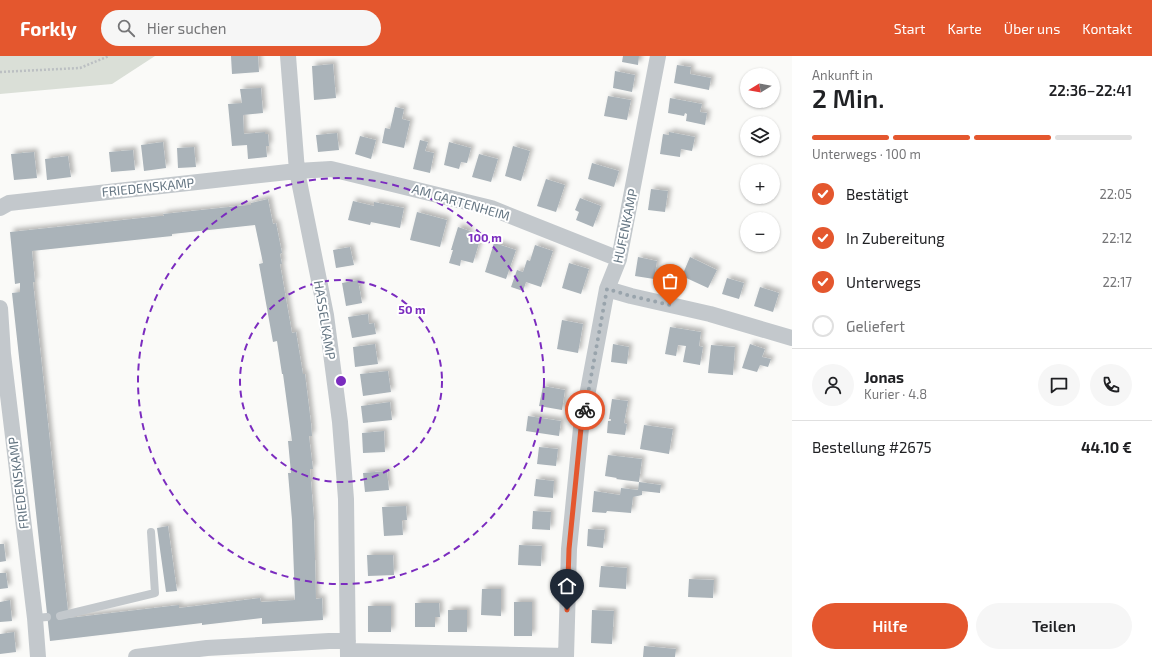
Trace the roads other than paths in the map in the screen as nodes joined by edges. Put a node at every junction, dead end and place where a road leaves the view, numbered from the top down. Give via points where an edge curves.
1 (288, 56) edge
2 (658, 56) edge
3 (297, 171) junction
4 (0, 208) edge
5 (619, 259) junction
6 (607, 289) junction
7 (0, 308) edge
8 (792, 338) edge
9 (151, 532) dead end
10 (60, 616) dead end
11 (348, 649) edge
12 (38, 657) edge
13 (136, 657) edge
14 (566, 657) edge

1 - 3 street, HASSELKAMP
2 - 5 street, HUFENKAMP
3 - 4 street, FRIEDENSKAMP via 9,203
3 - 5 street, AM GARTENHEIM via 331,169 491,208
3 - 11 street, HASSELKAMP via 326,315 340,422 346,498
5 - 6 street, HUFENKAMP
6 - 8 street via 710,314
6 - 14 street, HUFENKAMP via 581,428 569,549
7 - 12 street, FRIEDENSKAMP via 3,354 41,618
9 - 10 lane via 155,593
11 - 13 street via 329,641 207,648
11 - 14 street

